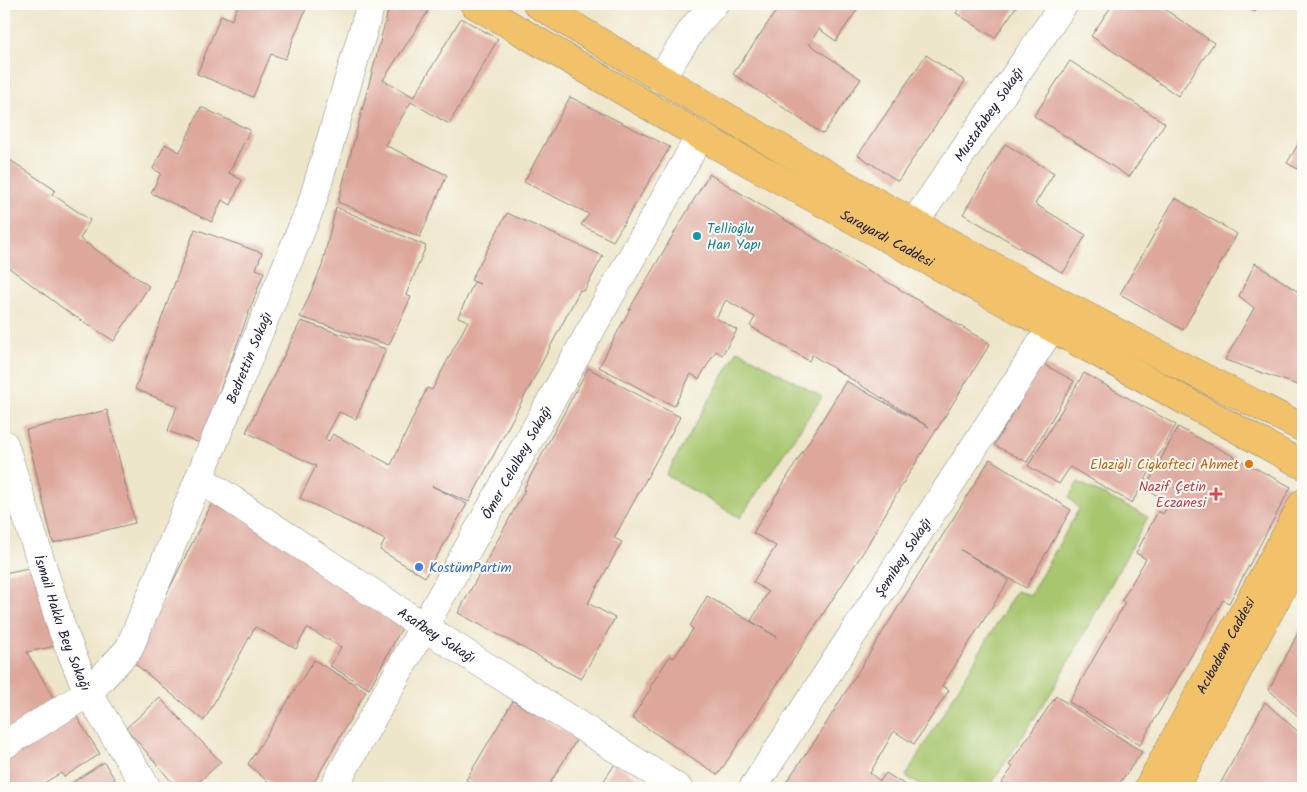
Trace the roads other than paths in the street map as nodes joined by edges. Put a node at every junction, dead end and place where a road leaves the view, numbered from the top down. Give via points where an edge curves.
1 (371, 4) edge
2 (474, 4) edge
3 (537, 4) edge
4 (714, 4) edge
5 (1064, 4) edge
6 (660, 79) junction
7 (700, 136) junction
8 (914, 223) junction
9 (1052, 327) junction
10 (1303, 412) edge
11 (1276, 414) junction
12 (1303, 428) edge
13 (4, 444) edge
14 (1303, 465) edge
15 (199, 478) junction
16 (1303, 503) edge
17 (1303, 548) edge
18 (424, 627) junction
19 (88, 692) junction
20 (4, 745) edge
21 (147, 788) edge
22 (334, 788) edge
23 (678, 788) edge
24 (752, 788) edge
25 (1148, 788) edge
26 (1175, 788) edge

1 - 15 street, Bedrettin Sokağı via 311,206
2 - 7 main road, Sarayardı Caddesi
3 - 6 main road, Sarayardı Caddesi
4 - 6 street via 694,27
5 - 8 street, Mustafabey Sokağı
6 - 8 main road, Sarayardı Caddesi
7 - 9 main road, Sarayardı Caddesi
7 - 18 street, Ömer Celalbey Sokağı
8 - 11 main road, Sarayardı Caddesi
9 - 14 main road, Sarayardı Caddesi
9 - 24 street, Şemibey Sokağı
10 - 11 main road
11 - 12 main road, Sarayardı Caddesi
13 - 19 street, İsmail Hakkı Bey Sokağı via 63,632
15 - 18 street, Asafbey Sokağı
15 - 19 street, Bedrettin Sokağı via 129,649
16 - 25 main road, Acıbadem Caddesi
17 - 26 main road, Acıbadem Caddesi
18 - 22 street, Ömer Celalbey Sokağı
18 - 23 street, Asafbey Sokağı
19 - 20 street, Bedrettin Sokağı
19 - 21 street, İsmail Hakkı Bey Sokağı

